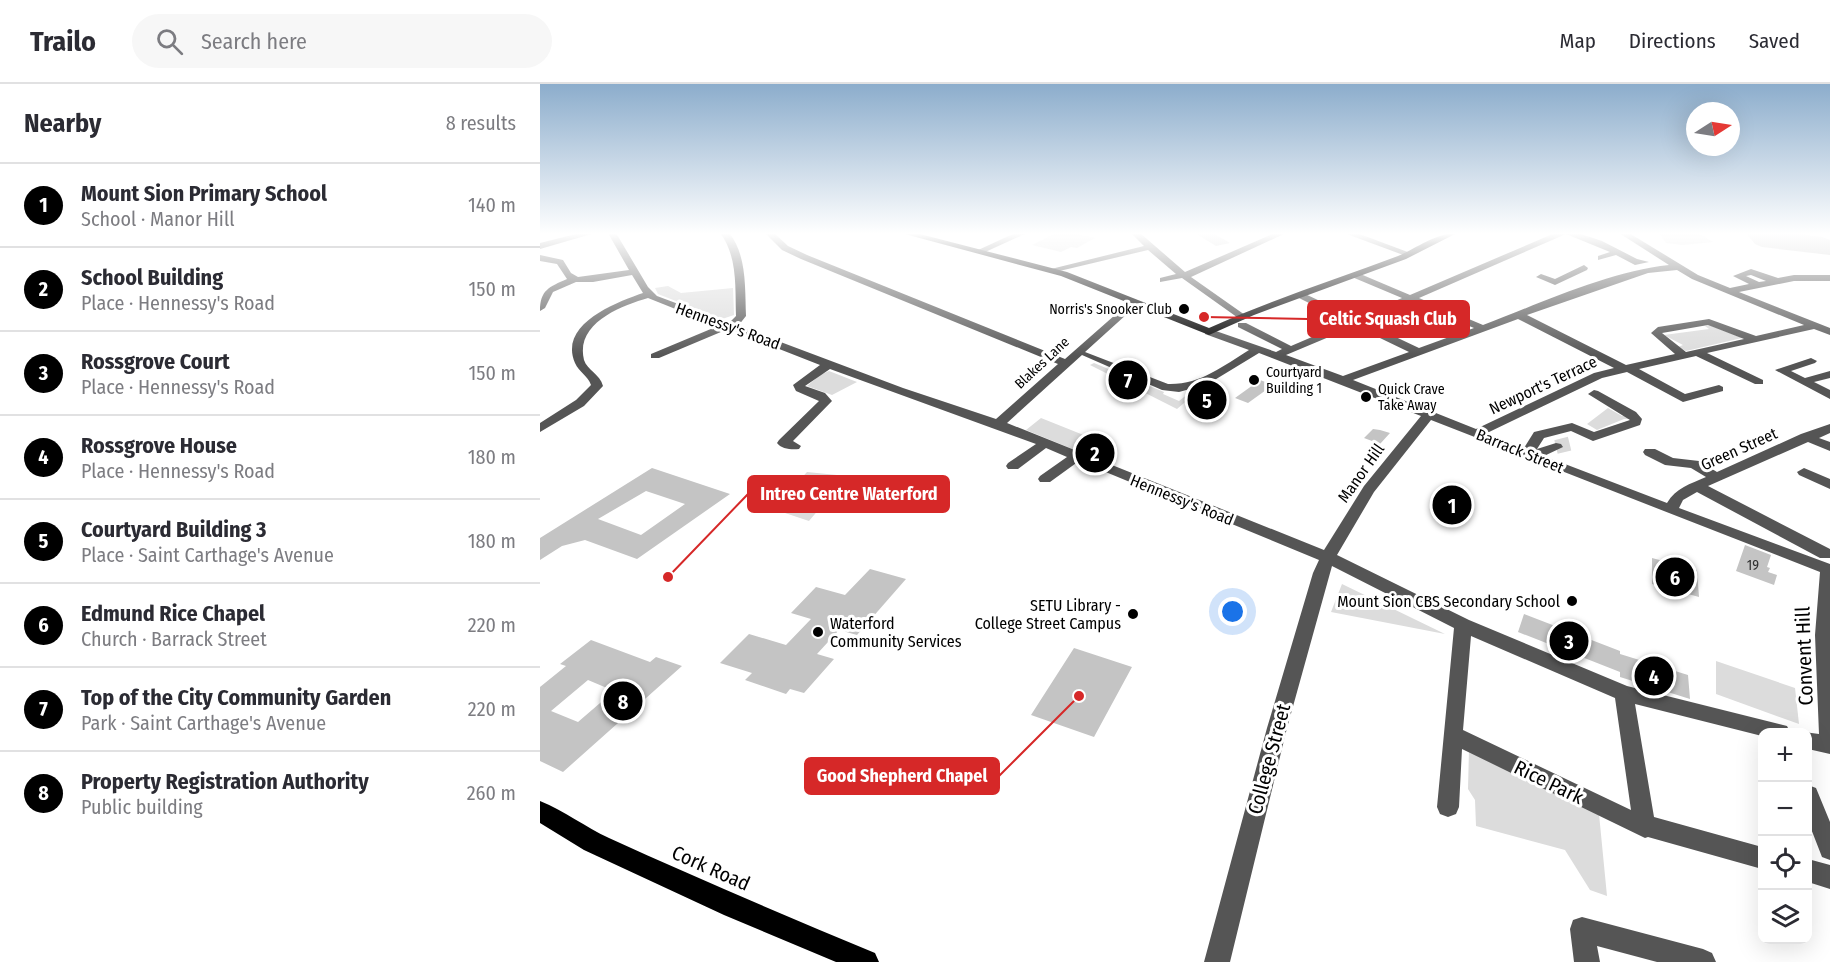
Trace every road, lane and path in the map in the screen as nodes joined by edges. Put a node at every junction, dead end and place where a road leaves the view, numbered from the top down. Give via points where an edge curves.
1 (567, 274) edge
2 (617, 274) edge
3 (635, 274) edge
4 (738, 274) edge
5 (846, 274) edge
6 (1061, 274) edge
7 (1182, 274) edge
8 (1190, 274) edge
9 (1466, 274) edge
10 (1576, 274) edge
11 (1581, 274) edge
12 (1635, 274) edge
13 (1691, 274) edge
14 (1745, 274) edge
15 (1756, 274) edge
16 (1355, 275) joint
17 (1185, 276) junction
18 (1541, 277) dead end
19 (1830, 278) edge
20 (575, 279) junction
21 (1163, 280) dead end
22 (1776, 281) junction
23 (1607, 283) junction
24 (1758, 285) junction
25 (1728, 291) junction
26 (648, 295) junction
27 (1300, 295) junction
28 (1410, 298) junction
29 (1135, 302) junction
30 (540, 308) edge
31 (1516, 314) junction
32 (1242, 321) junction
33 (1354, 321) junction
34 (728, 326) junction
35 (1480, 327) junction
36 (1824, 329) edge
37 (1209, 332) junction
38 (1758, 340) junction
39 (1259, 348) junction
40 (1289, 349) junction
41 (1416, 351) junction
42 (1698, 353) junction
43 (1087, 355) dead end
44 (1278, 355) junction
45 (655, 356) dead end
46 (1684, 356) junction
47 (1811, 361) dead end
48 (1065, 363) junction
49 (829, 364) junction
50 (1627, 368) junction
51 (1830, 374) edge
52 (1343, 380) junction
53 (1759, 382) dead end
54 (1804, 382) junction
55 (1719, 389) dead end
56 (1594, 394) dead end
57 (1830, 395) edge
58 (1430, 414) junction
59 (998, 424) junction
60 (540, 428) edge
61 (1830, 428) edge
62 (1477, 433) junction
63 (1806, 437) junction
64 (1044, 444) junction
65 (794, 446) dead end
66 (1556, 447) tunnel mouth
67 (1830, 447) edge
68 (1650, 452) dead end
69 (1531, 455) junction
70 (1076, 456) junction
71 (1013, 466) dead end
72 (1804, 472) dead end
73 (1716, 477) junction
74 (1046, 479) dead end
75 (1830, 485) edge
76 (1696, 486) junction
77 (1670, 510) junction
78 (1327, 557) junction
79 (1827, 562) edge
80 (1463, 625) junction
81 (1624, 693) junction
82 (1764, 728) edge
83 (1453, 735) junction
84 (1812, 741) edge
85 (1830, 744) edge
86 (1812, 805) edge
87 (1448, 807) dead end
88 (540, 812) edge
89 (1645, 826) junction
90 (1830, 849) edge
91 (1758, 857) edge
92 (1812, 872) edge
93 (1830, 877) edge
94 (866, 962) edge
95 (1216, 962) edge
96 (1587, 962) edge
97 (1703, 962) edge

1 - 20 street
2 - 20 street
3 - 26 street
4 - 34 street via 741,316
5 - 48 street
6 - 29 main road
7 - 17 street
8 - 17 street
9 - 28 street
10 - 18 street via 1555,282
11 - 23 street
12 - 23 street
13 - 25 street
14 - 24 street via 1738,276
15 - 22 street
16 - 27 main road
16 - 28 street
17 - 21 street
17 - 32 street
19 - 22 street
20 - 30 street via 551,288
22 - 24 street
23 - 31 street
24 - 25 street
25 - 36 street
26 - 34 street, Hennessy's Road
26 - 60 street via 610,308 589,325 578,355 597,386 580,404
27 - 32 main road
27 - 33 street
28 - 33 street
28 - 35 street
29 - 37 main road
29 - 48 street, Blakes Lane
31 - 35 street
31 - 50 street
32 - 37 main road
32 - 40 street
33 - 40 street
33 - 41 street
34 - 45 street
34 - 49 street, Hennessy's Road
35 - 41 street
36 - 38 street, Newport's Terrace
37 - 39 street, Barrack Street
38 - 42 street, Newport's Terrace
38 - 46 street via 1709,322 1658,330 1659,338
39 - 43 street via 1200,384 1176,389
39 - 44 street, Barrack Street
40 - 44 street
41 - 52 street
42 - 46 street, Newport's Terrace
42 - 53 street
44 - 52 street, Barrack Street
46 - 50 street, Newport's Terrace
47 - 54 street via 1781,370
48 - 59 street, Blakes Lane
49 - 59 street, Hennessy's Road
49 - 65 street via 798,387 825,398 824,404 784,443
50 - 55 street via 1683,398
50 - 62 street, Newport's Terrace via 1595,376
51 - 54 street
52 - 58 street, Barrack Street
54 - 57 street
56 - 69 street via 1636,422 1598,436 1581,438 1572,427 1539,435
58 - 62 street, Barrack Street
58 - 78 street, Manor Hill via 1372,487
59 - 64 street, Hennessy's Road
61 - 63 street, Green Street
62 - 69 street, Barrack Street
63 - 67 street
63 - 73 street, Green Street
64 - 70 street, Hennessy's Road
64 - 71 street
66 - 69 street
68 - 73 street via 1670,462 1694,464
69 - 77 street, Barrack Street
70 - 74 street
70 - 78 street, Hennessy's Road
72 - 75 street
73 - 76 street, Green Street
76 - 77 street, Green Street via 1678,497
76 - 79 street
77 - 79 street, Barrack Street
78 - 80 street, Hennessy's Road
78 - 95 street, College Street via 1310,606
79 - 85 street, Convent Hill via 1822,650
80 - 81 street, Hennessy's Road
80 - 83 street
81 - 82 street, Hennessy's Road
81 - 89 street
83 - 87 street
83 - 89 street, Rice Park
84 - 85 street
86 - 90 street
88 - 94 main road, Cork Road via 592,842
89 - 91 street, Rice Park
92 - 93 street
96 - 97 street via 1582,929

